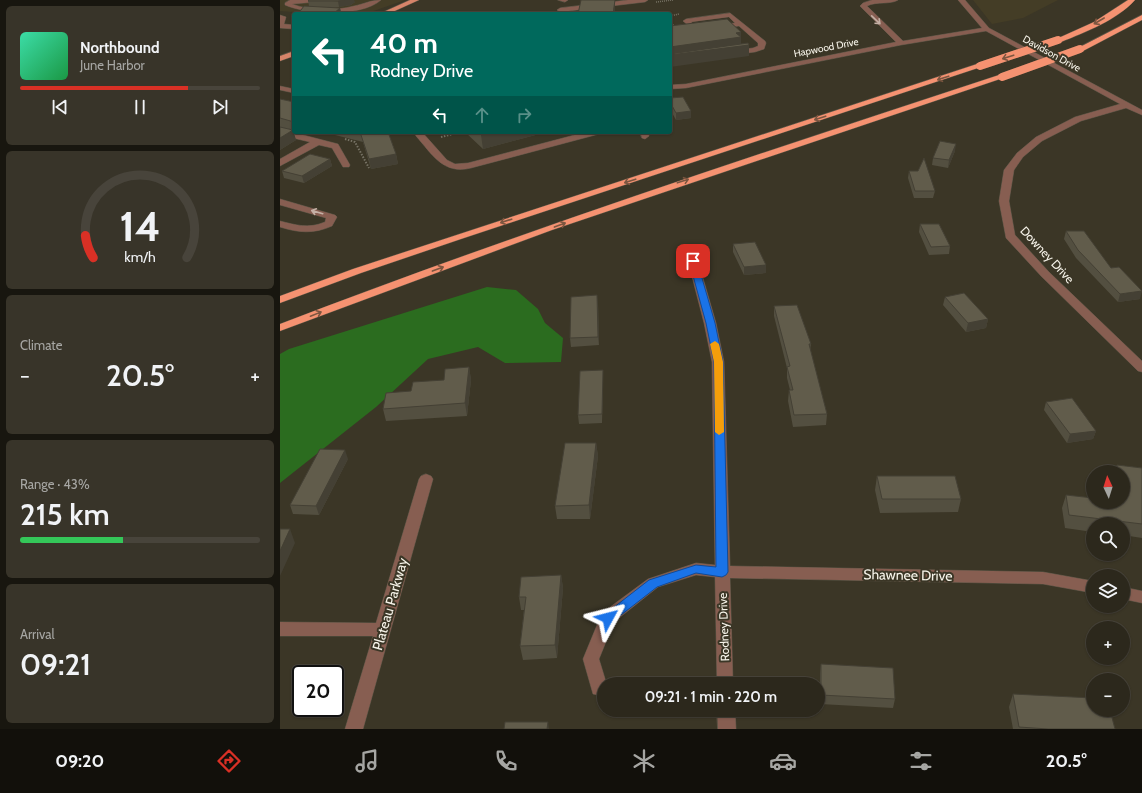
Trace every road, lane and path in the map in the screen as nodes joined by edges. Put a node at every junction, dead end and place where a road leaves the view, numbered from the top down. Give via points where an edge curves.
1 (316, 0) edge
2 (378, 0) edge
3 (416, 0) edge
4 (561, 0) edge
5 (565, 0) edge
6 (645, 0) edge
7 (895, 0) edge
8 (961, 0) edge
9 (1132, 0) edge
10 (870, 1) edge
11 (618, 2) edge
12 (387, 12) edge
13 (560, 12) edge
14 (280, 17) edge
15 (1142, 17) edge
16 (740, 24) junction
17 (280, 26) edge
18 (292, 27) edge
19 (987, 28) junction
20 (901, 43) junction
21 (292, 53) edge
22 (724, 55) edge
23 (280, 59) edge
24 (280, 83) edge
25 (292, 86) edge
26 (672, 87) edge
27 (280, 88) edge
28 (292, 91) edge
29 (1126, 105) junction
30 (1142, 114) edge
31 (280, 132) edge
32 (418, 134) edge
33 (453, 134) edge
34 (588, 134) edge
35 (441, 137) dead end
36 (317, 142) junction
37 (280, 163) edge
38 (346, 165) dead end
39 (280, 202) edge
40 (280, 224) edge
41 (693, 261) dead end
42 (280, 300) edge
43 (280, 328) edge
44 (1142, 368) edge
45 (426, 479) dead end
46 (722, 572) junction
47 (1086, 586) edge
48 (1130, 594) edge
49 (1142, 597) edge
50 (280, 629) edge
51 (382, 630) junction
52 (726, 677) edge
53 (597, 679) edge
54 (726, 717) edge
55 (354, 729) edge
56 (727, 729) edge

1 - 2 street via 292,1 287,4 311,10 351,10
3 - 12 main road
4 - 5 street
4 - 13 street
6 - 11 street
7 - 10 street
8 - 19 street, Davidson Drive
9 -> 42 highway, bridge via 1077,34 457,237
10 -> 20 street via 864,8
11 - 13 street
14 - 17 street via 283,18
43 -> 15 highway, bridge via 352,299 656,190 1080,49
16 - 16 street via 730,15 686,21 695,30
16 - 22 street via 762,43 761,47
17 - 18 street
19 - 20 street, Hapwood Drive
19 - 29 street, Davidson Drive
20 - 26 street, Hapwood Drive
21 - 23 main road
24 - 25 street
27 - 28 street
29 - 30 street, Davidson Drive
29 - 44 street, Downey Drive via 1078,119 1039,139 1020,155 1009,170 1004,201 1010,236 1045,274
31 - 36 street
32 - 34 street via 444,162 454,167 468,166
33 - 35 path
36 - 37 street
36 - 38 street via 334,146
40 -> 39 street via 301,230 316,229 329,224 332,217
41 - 46 street, Rodney Drive via 718,362
45 - 51 street, Plateau Parkway
46 - 47 street, Shawnee Drive via 1043,578
46 - 52 street, Rodney Drive
46 - 53 street, Shawnee Drive via 696,569 653,583 608,618 591,659
48 - 49 street
50 - 51 street
51 - 55 street, Plateau Parkway
54 - 56 street

